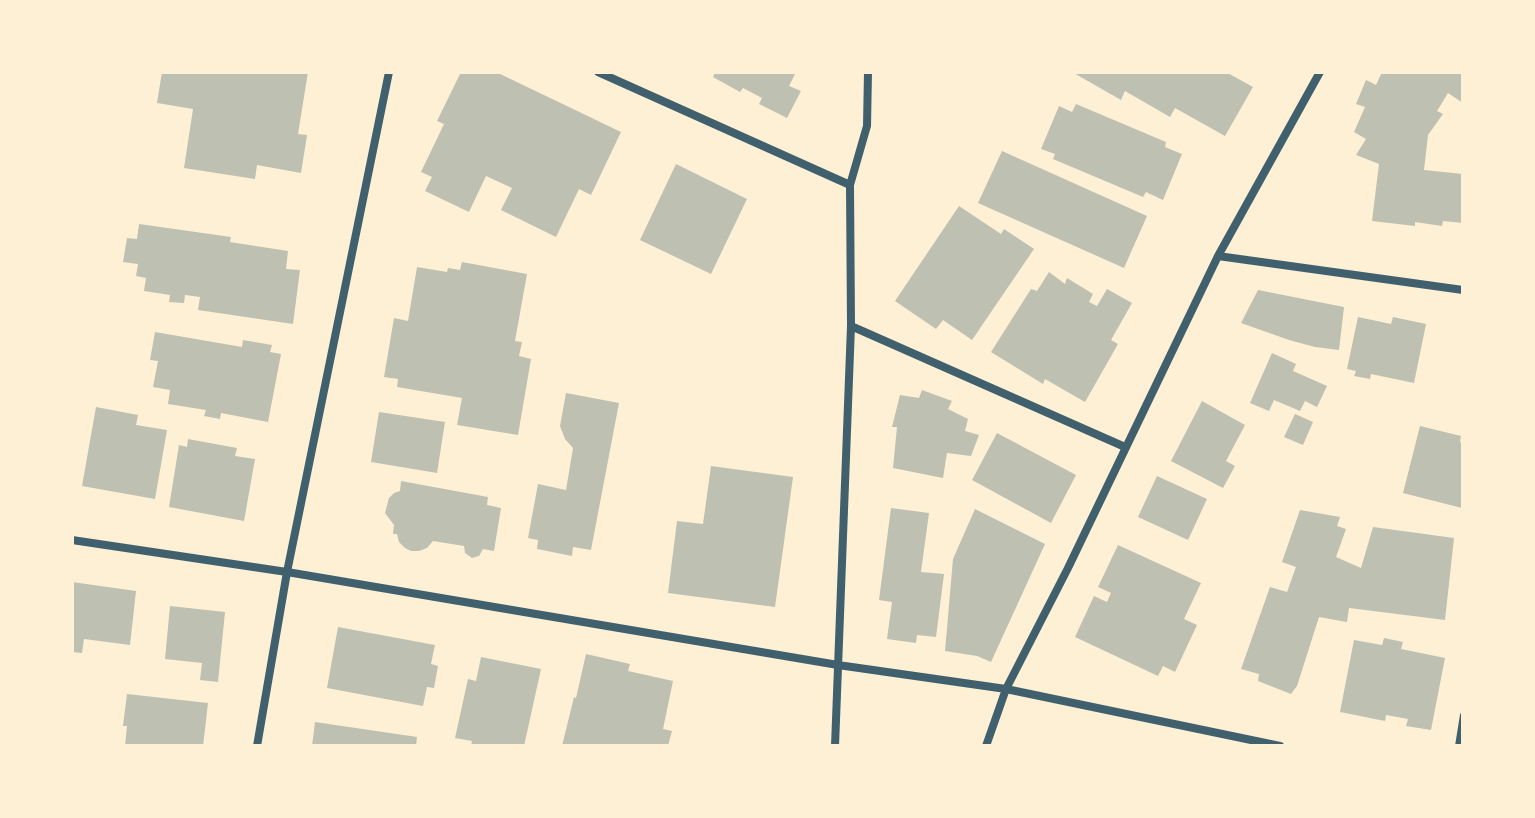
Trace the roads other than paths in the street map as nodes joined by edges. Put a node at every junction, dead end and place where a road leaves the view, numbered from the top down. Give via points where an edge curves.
1 (389, 72) edge
2 (598, 72) edge
3 (868, 72) edge
4 (1320, 72) edge
5 (850, 185) junction
6 (1218, 256) junction
7 (1463, 290) edge
8 (851, 326) junction
9 (1125, 447) junction
10 (72, 540) edge
11 (287, 572) junction
12 (838, 665) junction
13 (1006, 689) junction
14 (1463, 715) edge
15 (257, 746) edge
16 (835, 746) edge
17 (986, 746) edge
18 (1280, 746) edge
19 (1458, 746) edge

1 - 11 street
2 - 5 street
3 - 5 street via 867,126
4 - 6 street
5 - 8 street
6 - 7 street
6 - 9 street
8 - 9 street
8 - 12 street
9 - 13 street
10 - 11 street
11 - 12 street
11 - 15 street
12 - 13 street
12 - 16 street
13 - 17 street
13 - 18 street
14 - 19 lane

